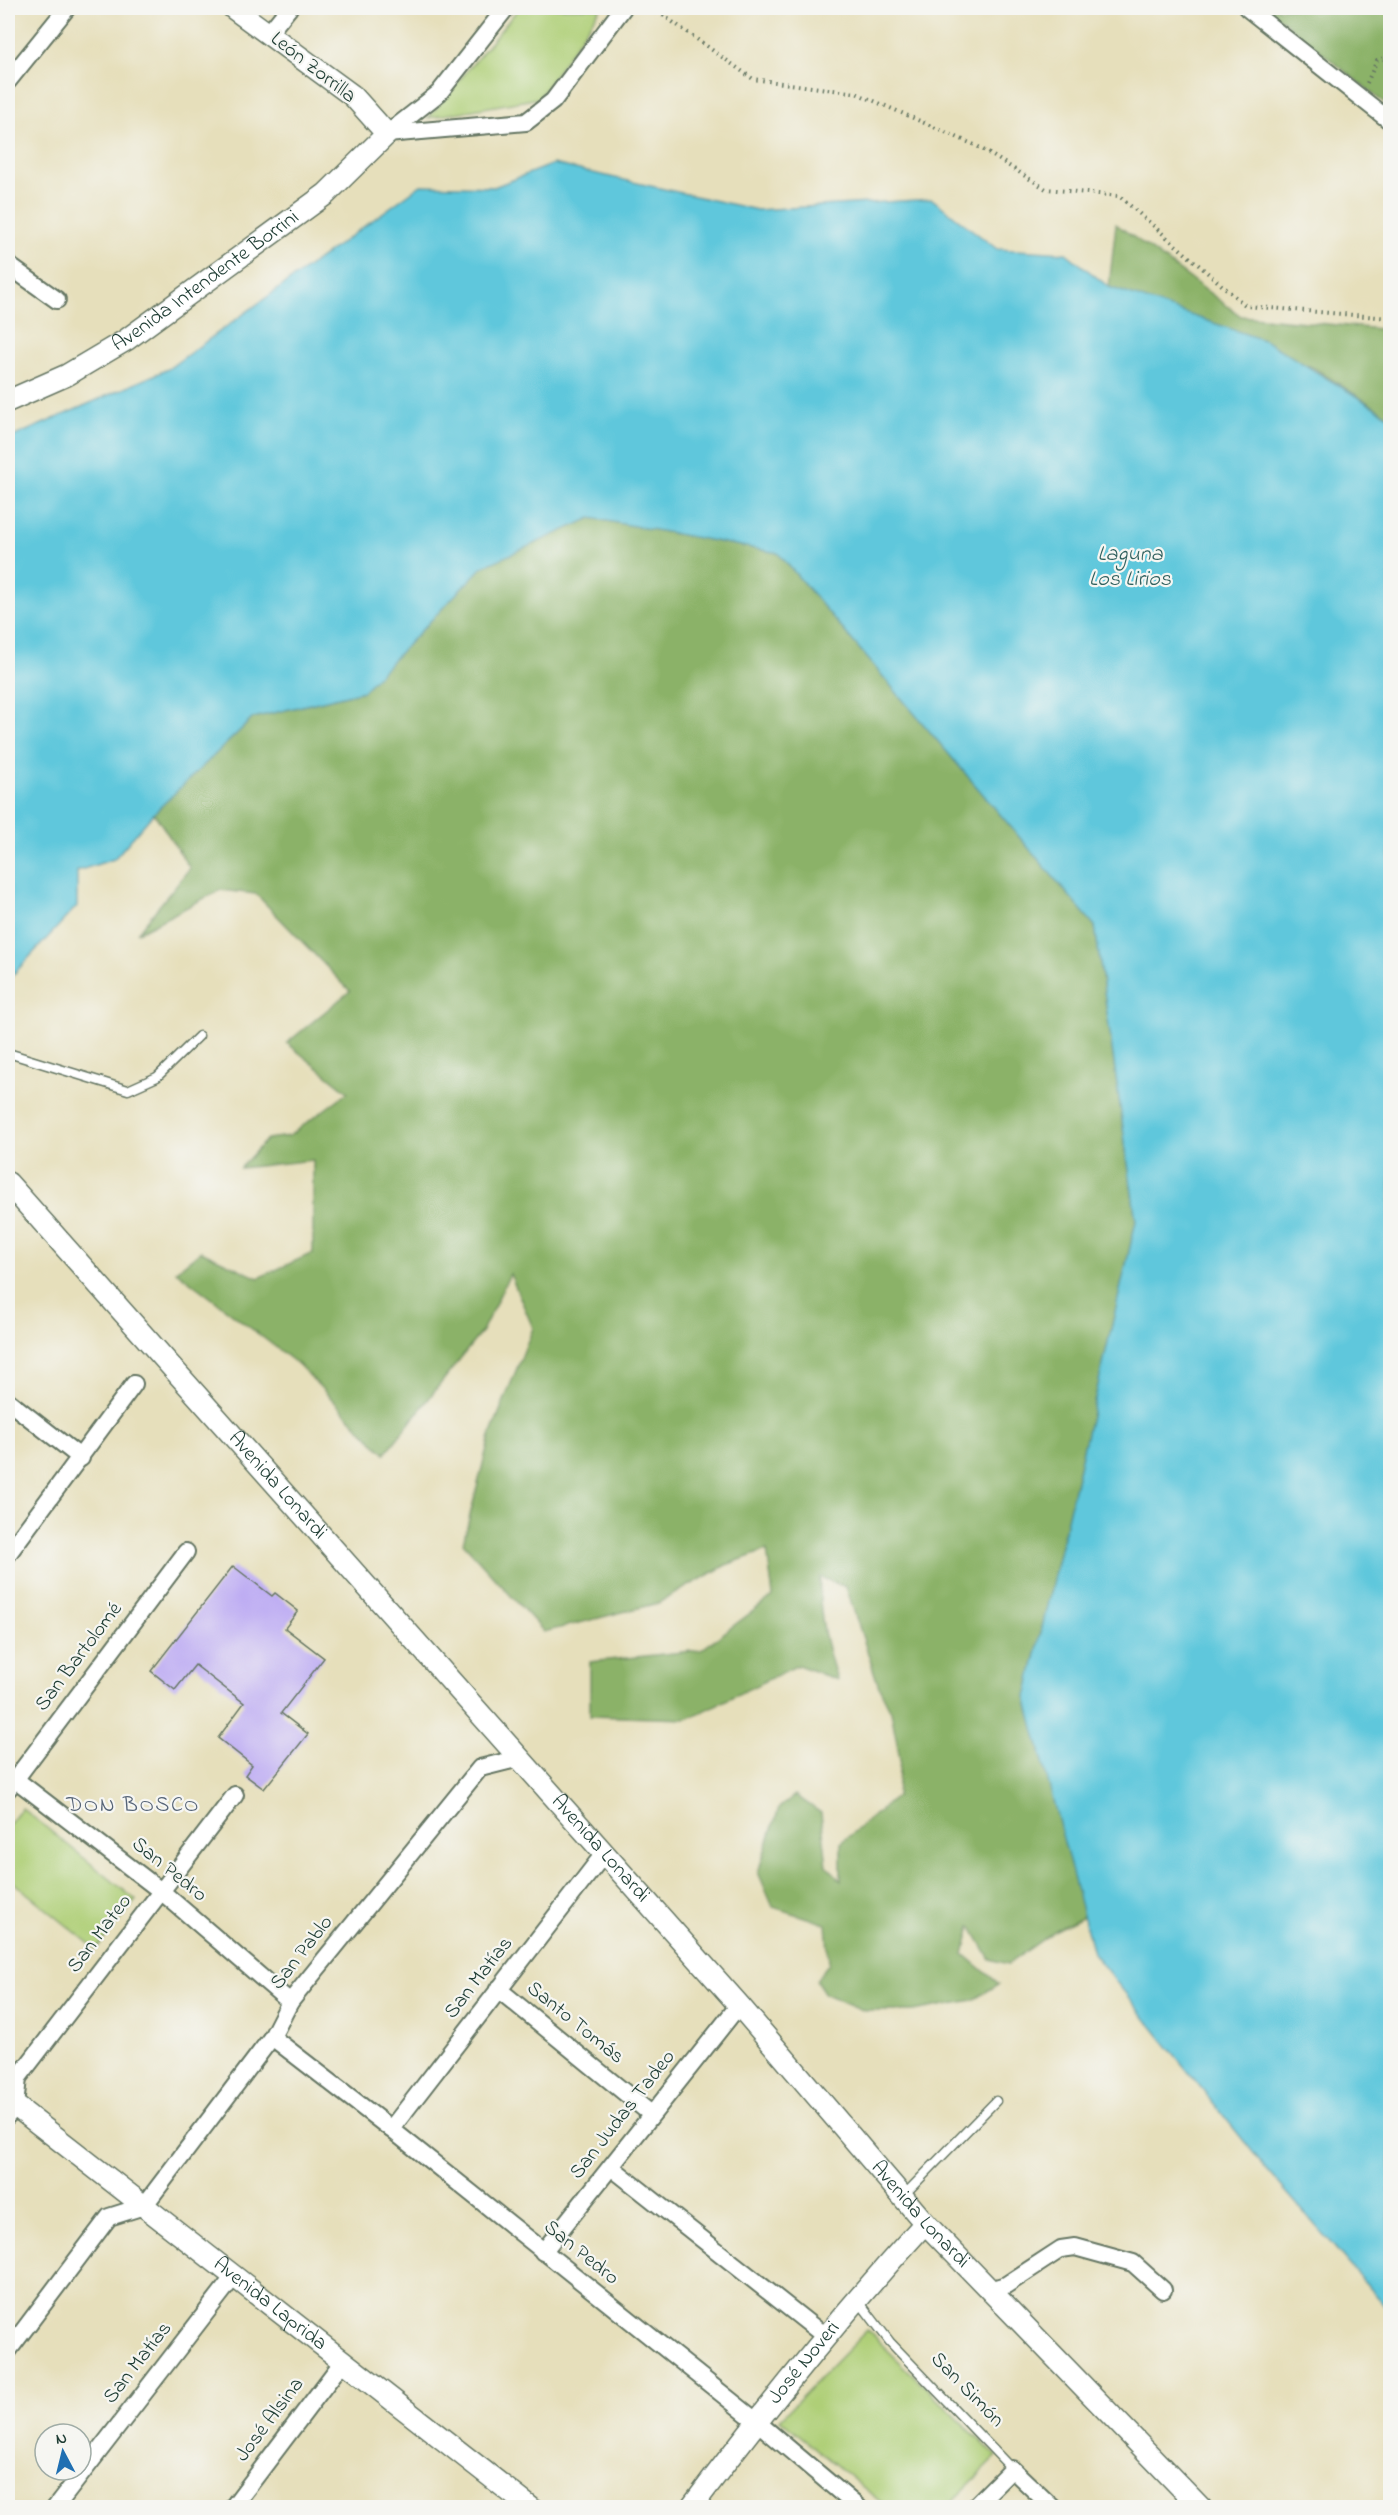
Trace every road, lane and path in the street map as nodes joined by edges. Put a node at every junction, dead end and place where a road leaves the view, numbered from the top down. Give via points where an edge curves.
1 (67, 8) edge
2 (233, 8) edge
3 (290, 8) edge
4 (506, 8) edge
5 (623, 8) edge
6 (653, 8) edge
7 (1247, 8) edge
8 (268, 34) junction
9 (1390, 57) edge
10 (8, 81) edge
11 (1360, 97) junction
12 (1390, 122) edge
13 (387, 134) junction
14 (8, 265) edge
15 (57, 300) dead end
16 (1390, 318) edge
17 (8, 401) edge
18 (199, 1036) dead end
19 (8, 1053) edge
20 (8, 1183) edge
21 (135, 1384) dead end
22 (8, 1401) edge
23 (81, 1458) junction
24 (186, 1552) dead end
25 (8, 1554) edge
26 (520, 1758) junction
27 (11, 1784) edge
28 (235, 1795) dead end
29 (603, 1855) junction
30 (161, 1891) junction
31 (498, 1989) junction
32 (290, 2002) junction
33 (739, 2005) junction
34 (272, 2037) junction
35 (996, 2101) dead end
36 (10, 2107) edge
37 (651, 2114) junction
38 (391, 2128) junction
39 (611, 2167) junction
40 (902, 2197) junction
41 (144, 2206) junction
42 (926, 2223) junction
43 (543, 2252) junction
44 (235, 2275) junction
45 (989, 2290) junction
46 (1163, 2290) dead end
47 (856, 2298) junction
48 (826, 2337) junction
49 (8, 2350) edge
50 (344, 2360) junction
51 (756, 2421) junction
52 (1012, 2469) junction
53 (238, 2506) edge
54 (55, 2508) edge
55 (531, 2508) edge
56 (691, 2508) edge
57 (859, 2508) edge
58 (973, 2508) edge
59 (1053, 2508) edge
60 (1201, 2508) edge

1 - 10 street
2 - 8 street, León Zorrilla
3 - 8 street
4 - 13 street, Avenida Intendente Borrini via 440,93
5 - 13 street via 553,101 526,122
6 - 16 path via 753,79 856,93 977,146 1046,189 1119,196 1246,306
7 - 11 street
8 - 13 street, León Zorrilla via 353,96
9 - 11 path via 1377,60
11 - 12 street
13 - 17 street, Avenida Intendente Borrini via 326,194 126,340 67,375
14 - 15 street
18 - 19 lane via 157,1077 128,1090
20 - 26 street, Avenida Lonardi
21 - 23 street
22 - 23 street
23 - 25 street
24 - 27 street, San Bartolomé
26 - 29 street, Avenida Lonardi
26 - 32 street, San Pablo via 480,1768
27 - 30 street, San Pedro
28 - 30 street, San Mateo
29 - 31 street, San Matías
29 - 33 street, Avenida Lonardi
30 - 32 street, San Pedro
30 - 36 street, San Mateo via 18,2078
31 - 37 street, Santo Tomás
31 - 38 street, San Matías
32 - 34 street, San Pablo
33 - 37 street, San Judas Tadeo
33 - 40 street, Avenida Lonardi
34 - 38 street, San Pedro
34 - 41 street, San Pablo
35 - 40 lane
36 - 41 street, Avenida Laprida
37 - 39 street, San Judas Tadeo
38 - 43 street, San Pedro
39 - 43 street, San Judas Tadeo
39 - 48 street
40 - 42 street, Avenida Lonardi
41 - 44 street, Avenida Laprida
41 - 49 street via 109,2217
42 - 45 street, Avenida Lonardi
42 - 47 street, José Noveri
43 - 51 street, San Pedro
44 - 50 street, Avenida Laprida
44 - 54 street, San Matías
45 - 46 street via 1006,2285 1061,2249 1075,2247 1133,2263
45 - 60 street, Avenida Lonardi
47 - 48 street, José Noveri
47 - 52 lane, San Simón via 890,2342
48 - 51 street, José Noveri
50 - 53 street, José Alsina
50 - 55 street, Avenida Laprida
51 - 56 street, José Noveri
51 - 57 street, San Pedro
52 - 58 street
52 - 59 street, San Simón

